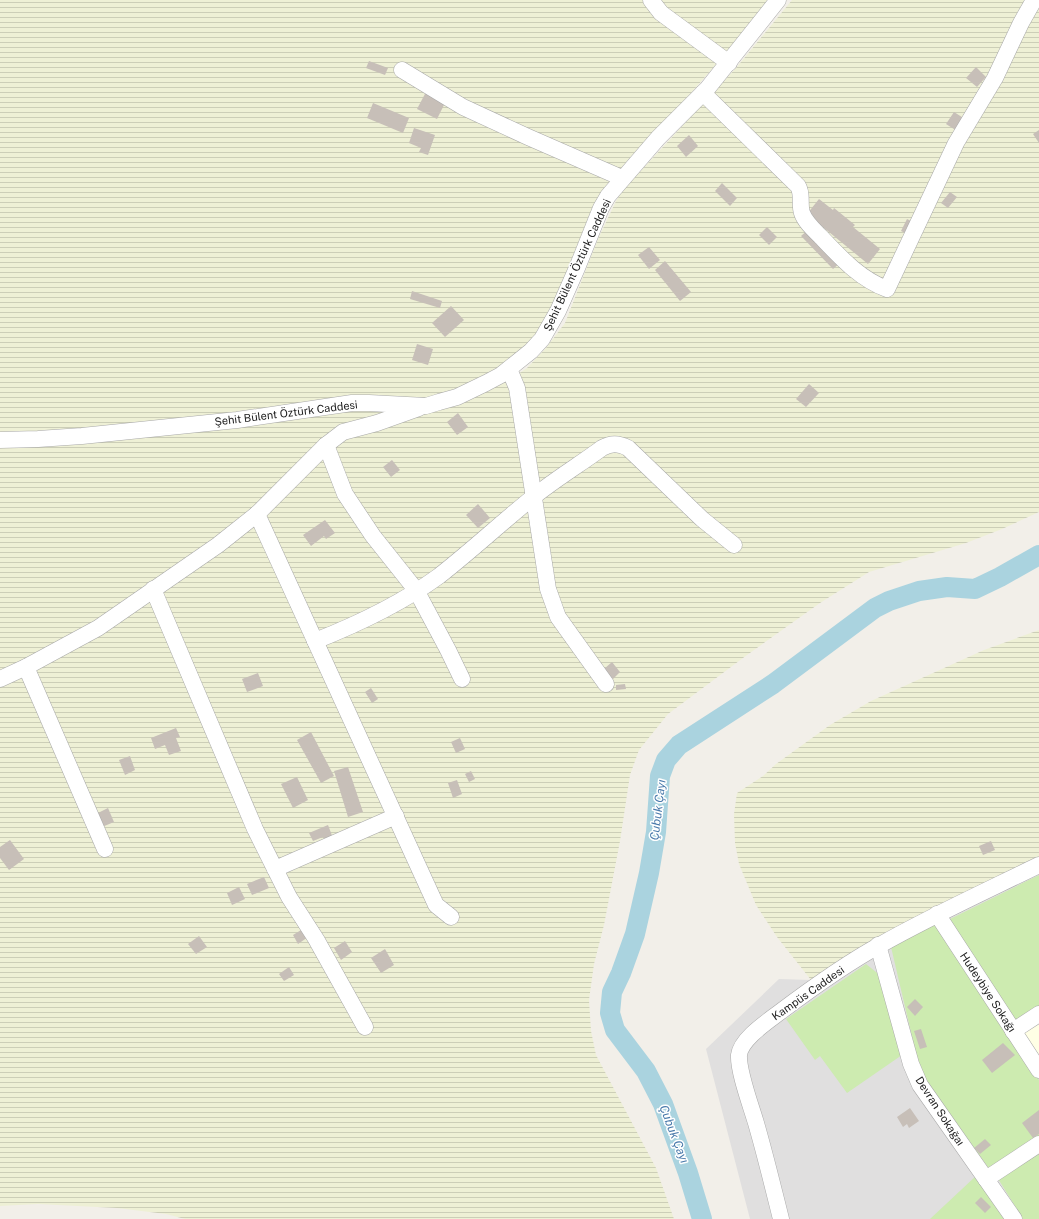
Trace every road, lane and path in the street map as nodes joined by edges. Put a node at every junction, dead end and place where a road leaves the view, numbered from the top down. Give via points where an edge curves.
1 (651, 0) edge
2 (778, 0) edge
3 (1034, 0) edge
4 (729, 63) junction
5 (402, 70) dead end
6 (703, 93) junction
7 (622, 178) junction
8 (509, 369) junction
9 (426, 406) junction
10 (0, 440) edge
11 (326, 445) junction
12 (534, 497) junction
13 (256, 514) junction
14 (734, 545) dead end
15 (153, 589) junction
16 (416, 590) junction
17 (315, 641) junction
18 (26, 667) junction
19 (0, 679) edge
20 (462, 679) dead end
21 (606, 684) dead end
22 (396, 816) junction
23 (105, 849) dead end
24 (1039, 865) edge
25 (275, 869) junction
26 (937, 914) junction
27 (451, 917) dead end
28 (878, 946) junction
29 (1039, 1014) edge
30 (365, 1027) dead end
31 (1013, 1031) junction
32 (1039, 1070) edge
33 (1039, 1144) edge
34 (986, 1179) junction
35 (781, 1219) edge
36 (1014, 1219) edge

1 - 4 street via 661,14
2 - 4 street, Şehit Bülent Öztürk Caddesi
3 - 6 street via 995,78 956,143 887,289 876,285 850,267 808,224 801,212 801,194 798,186
4 - 6 street, Şehit Bülent Öztürk Caddesi
5 - 7 street via 463,107
6 - 7 street, Şehit Bülent Öztürk Caddesi
7 - 8 street, Şehit Bülent Öztürk Caddesi via 601,208 549,328 531,351
8 - 9 street, Şehit Bülent Öztürk Caddesi via 470,391
8 - 12 street via 517,388
9 - 10 street, Şehit Bülent Öztürk Caddesi via 352,404 236,420 82,436
9 - 11 street via 342,432
11 - 13 street
11 - 16 street via 345,494 373,536
12 - 14 street via 602,448 618,444 628,448 702,519
12 - 16 street via 438,576
12 - 21 street via 548,589 558,617
13 - 15 street via 218,545
13 - 17 street
15 - 18 street via 98,628
15 - 25 street via 255,829
16 - 17 street via 352,626
16 - 20 street
17 - 22 street
18 - 19 street
18 - 23 street
22 - 25 street
22 - 27 street via 436,905
24 - 26 street, Kampüs Caddesi
25 - 30 street
26 - 28 street, Kampüs Caddesi
26 - 31 street, Hudeybiye Sokağı
28 - 34 street, Devran Sokağaı via 911,1064 920,1085
28 - 35 street, Kampüs Caddesi via 809,990 768,1022 743,1045 739,1055
29 - 31 street
31 - 32 street, Hudeybiye Sokağı
33 - 34 street
34 - 36 street, Devran Sokağaı

